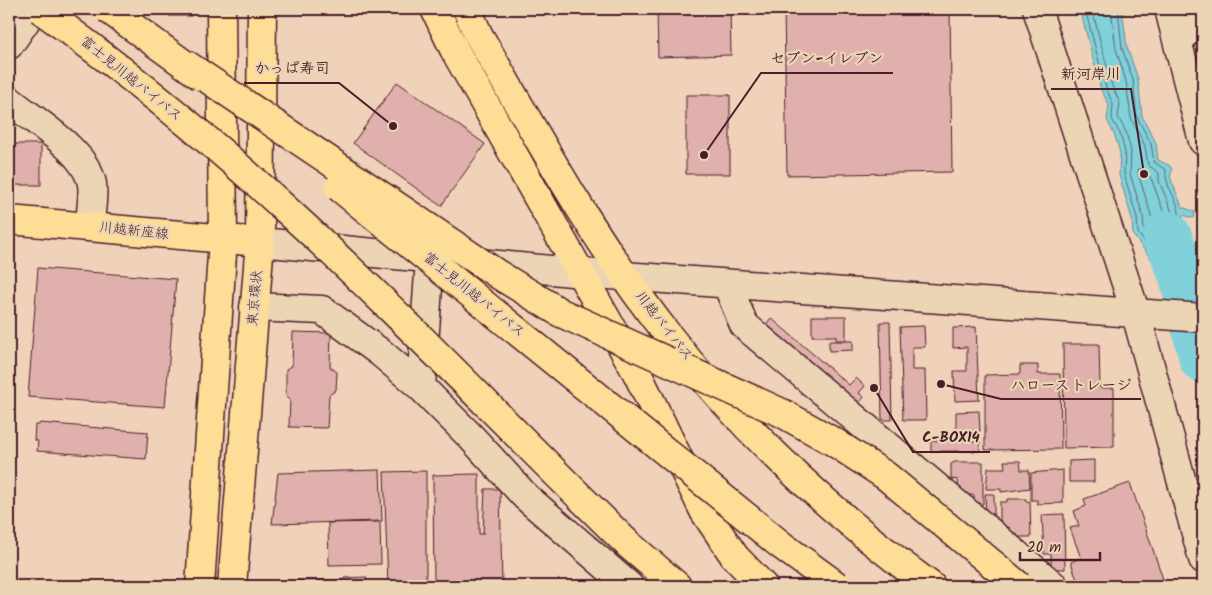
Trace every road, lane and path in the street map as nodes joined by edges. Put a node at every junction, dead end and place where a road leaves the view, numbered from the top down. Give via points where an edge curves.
1 (34, 9) edge
2 (40, 9) edge
3 (108, 9) edge
4 (221, 9) edge
5 (262, 9) edge
6 (436, 9) edge
7 (467, 9) edge
8 (1037, 9) edge
9 (1169, 9) edge
10 (1203, 21) edge
11 (1177, 39) junction
12 (9, 45) edge
13 (187, 65) junction
14 (9, 100) edge
15 (1203, 141) edge
16 (9, 220) edge
17 (90, 226) junction
18 (223, 239) junction
19 (260, 242) junction
20 (430, 259) junction
21 (582, 273) junction
22 (626, 276) junction
23 (727, 284) junction
24 (254, 307) junction
25 (1142, 314) junction
26 (1203, 318) edge
27 (421, 387) junction
28 (1203, 559) edge
29 (200, 586) edge
30 (232, 586) edge
31 (629, 586) edge
32 (677, 586) edge
33 (763, 586) edge
34 (837, 586) edge
35 (931, 586) edge
36 (1019, 586) edge
37 (1054, 586) edge

1 - 12 street
2 - 32 main road, 富士見川越バイパス, bridge via 109,59 289,212 628,544
3 - 13 main road, 富士見川越バイパス, bridge
4 - 18 main road
5 - 19 main road, 東京環状
6 - 21 main road via 454,49
7 - 22 main road, 川越バイパス via 478,34 563,181
8 - 25 street
9 - 11 street
10 - 11 street
11 - 15 street
13 - 34 main road, 富士見川越バイパス, bridge via 781,545
13 - 36 main road, bridge via 499,275 561,313 782,413 834,442 886,476
14 - 17 street via 83,162 92,186
16 - 17 main road, 川越新座線
17 - 18 main road, 川越新座線
18 - 19 main road, 川越新座線
18 - 29 main road
19 - 20 street
19 - 24 main road, 東京環状
20 - 21 street
20 - 27 street
21 - 22 street
21 - 33 main road via 638,373 704,511 735,557
22 - 23 street
22 - 35 main road, 川越バイパス via 666,334 786,465 850,524
23 - 25 street
23 - 37 street via 744,325
24 - 27 street via 322,310
24 - 30 main road, 東京環状
25 - 26 street
25 - 28 street
27 - 31 street via 526,497

